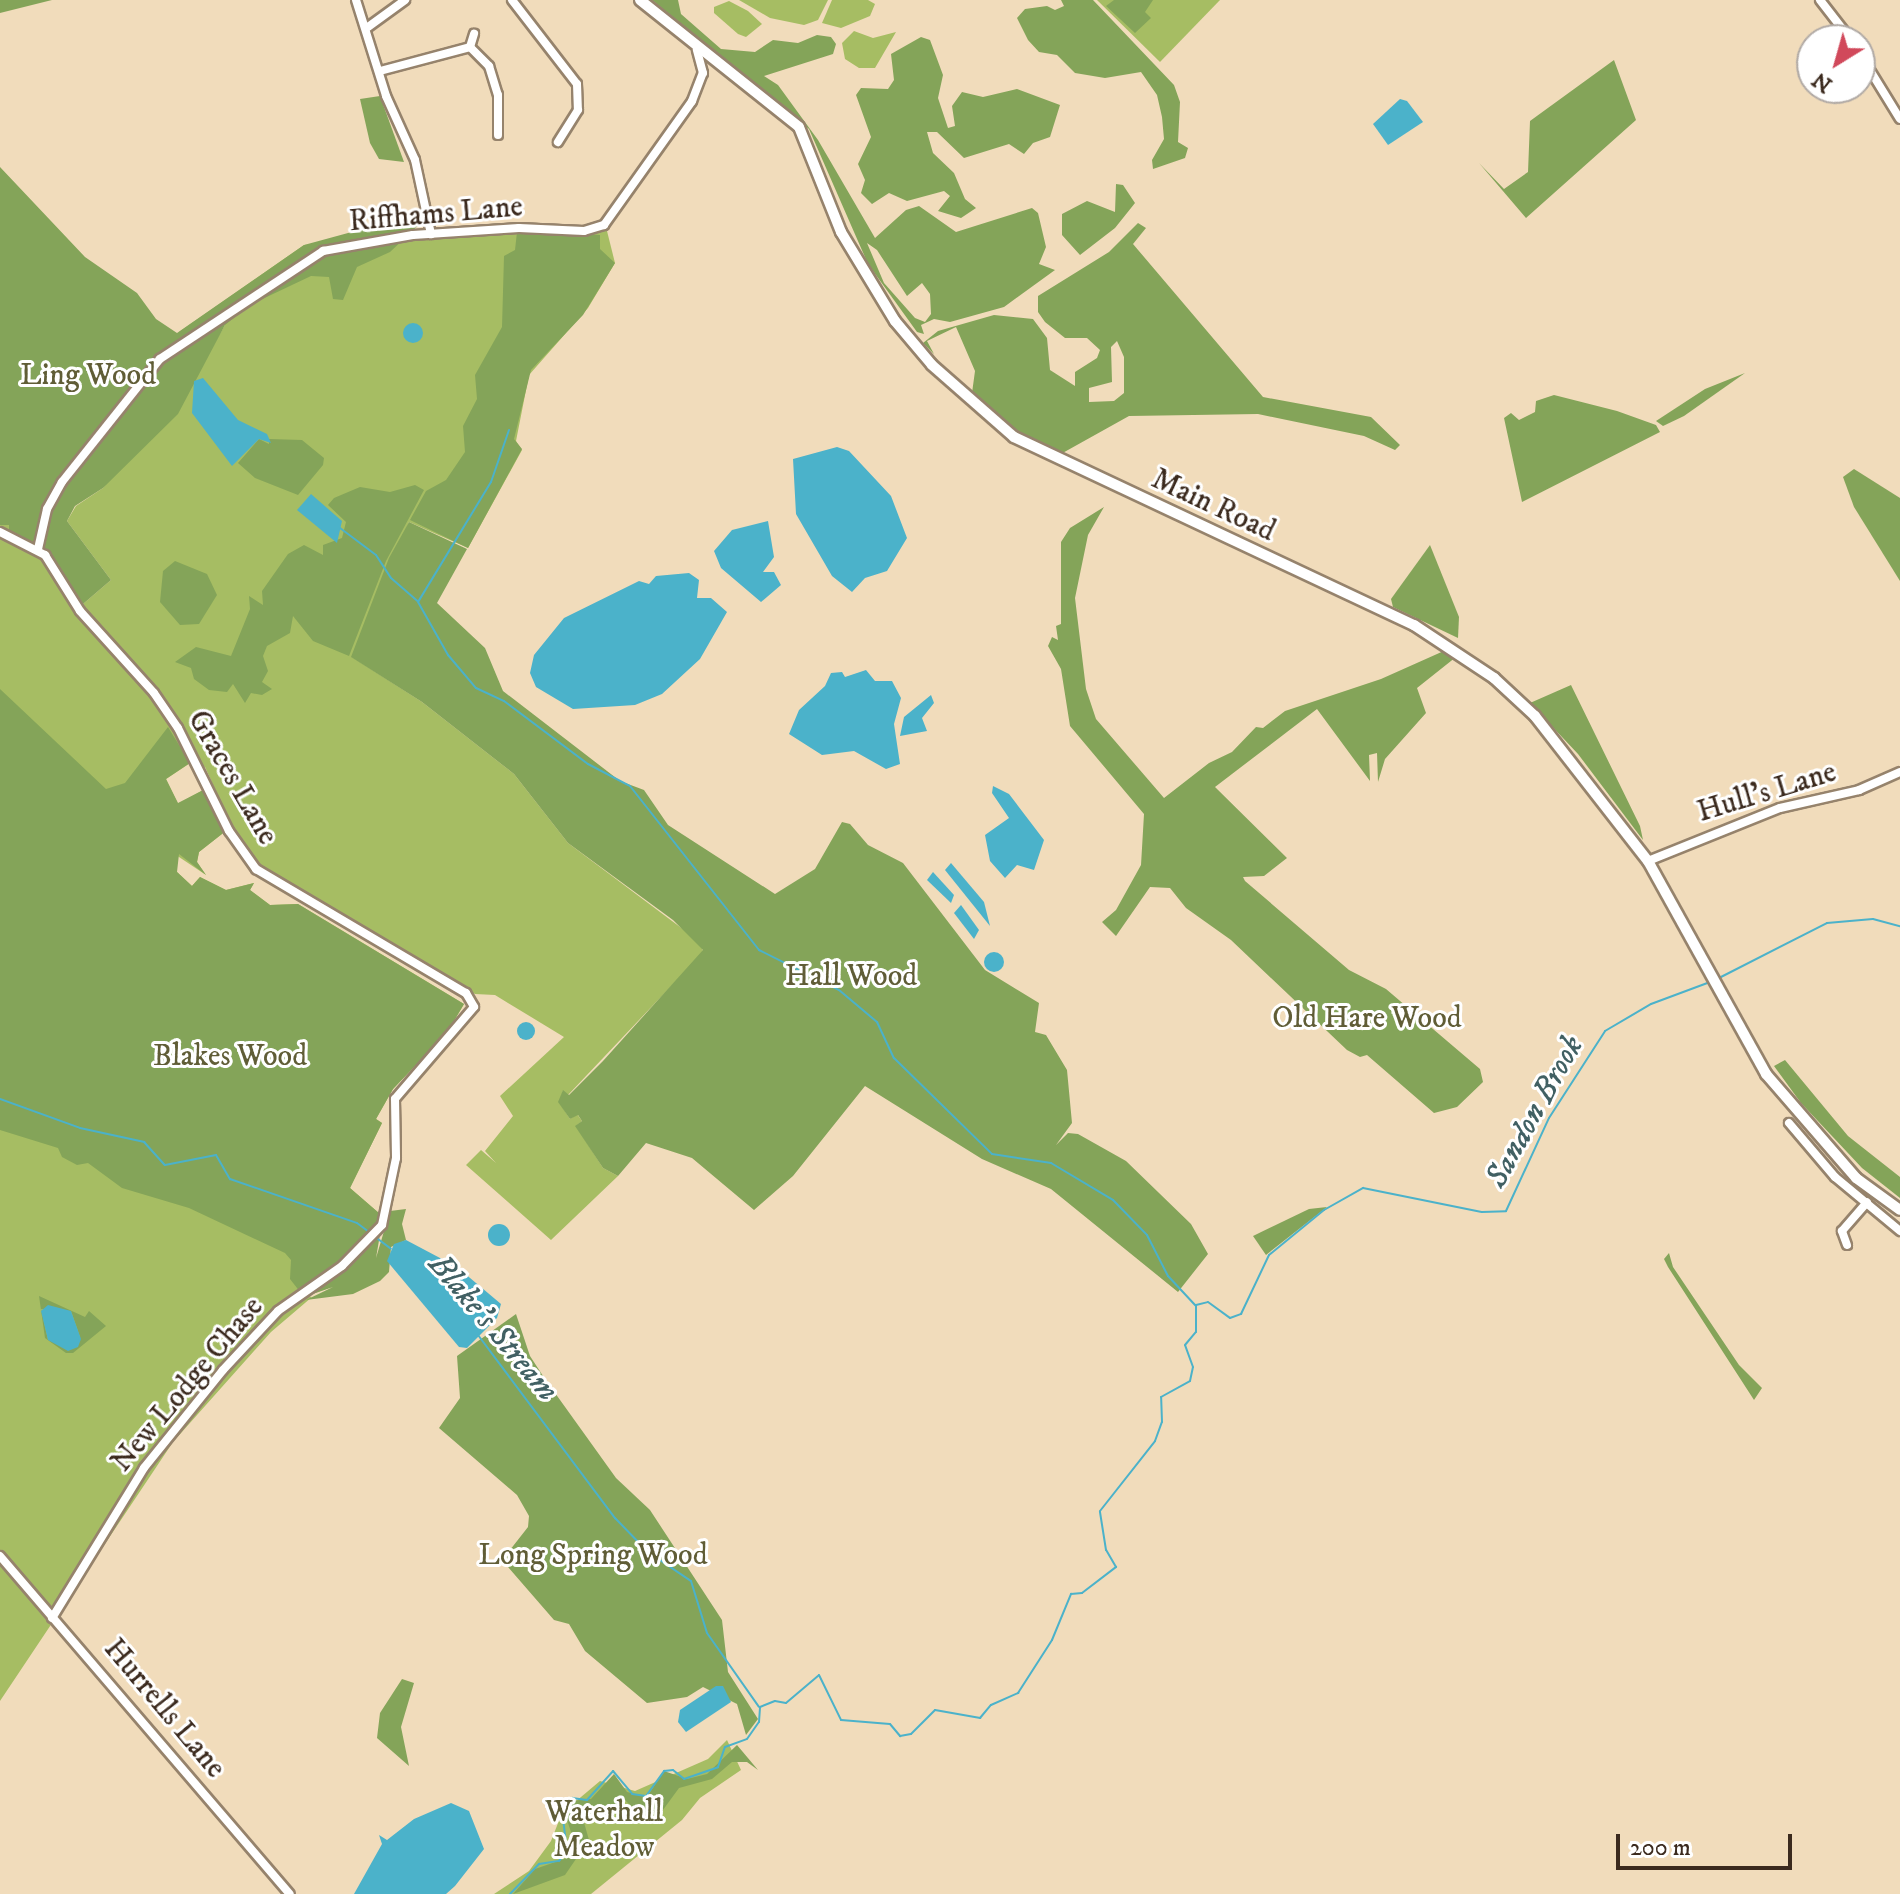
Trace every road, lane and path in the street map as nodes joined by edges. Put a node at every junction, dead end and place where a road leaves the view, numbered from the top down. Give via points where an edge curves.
1 (356, 0) edge
2 (405, 0) edge
3 (512, 0) edge
4 (640, 0) edge
5 (1820, 0) edge
6 (1839, 24) edge
7 (368, 27) junction
8 (474, 34) dead end
9 (470, 47) junction
10 (697, 50) junction
11 (717, 67) junction
12 (380, 71) junction
13 (703, 73) junction
14 (1876, 80) edge
15 (1900, 119) edge
16 (498, 135) dead end
17 (558, 142) dead end
18 (428, 223) junction
19 (431, 234) junction
20 (413, 235) junction
21 (0, 532) edge
22 (38, 549) junction
23 (1900, 772) edge
24 (1648, 861) junction
25 (474, 1001) joint
26 (1789, 1123) dead end
27 (1867, 1202) junction
28 (1900, 1210) edge
29 (1900, 1231) edge
30 (1847, 1245) dead end
31 (0, 1556) edge
32 (52, 1618) junction
33 (290, 1894) edge

1 - 7 street
2 - 7 street
3 - 17 street via 577,84 578,110
4 - 10 main road, Main Road
5 - 6 street
7 - 12 street
8 - 9 street
9 - 12 street
9 - 16 street via 489,66 498,95
10 - 11 main road, Main Road
10 - 13 street
11 - 13 street
11 - 24 main road, Main Road via 799,127 841,232 866,275 908,337 972,404 1039,452 1414,625 1457,652 1535,716
12 - 18 street via 415,160
13 - 19 street, Riffhams Lane via 692,101 604,225 584,231 519,228
14 - 15 street
18 - 19 street
18 - 20 street
19 - 20 street, Riffhams Lane
20 - 22 street, Riffhams Lane via 323,251 160,359 62,482 47,509
21 - 22 street
22 - 25 street, Graces Lane via 80,611 166,710 229,831 256,869
23 - 24 street, Hull's Lane via 1859,790 1780,808
24 - 28 main road, Main Road via 1766,1074 1856,1178
25 - 32 street, New Lodge Chase via 454,1036 395,1099 396,1158 382,1225 342,1266 278,1311 223,1370 144,1468
26 - 27 street via 1820,1163
27 - 29 street
27 - 30 street via 1842,1231
31 - 32 street, Hurrells Lane
32 - 33 street, Hurrells Lane

